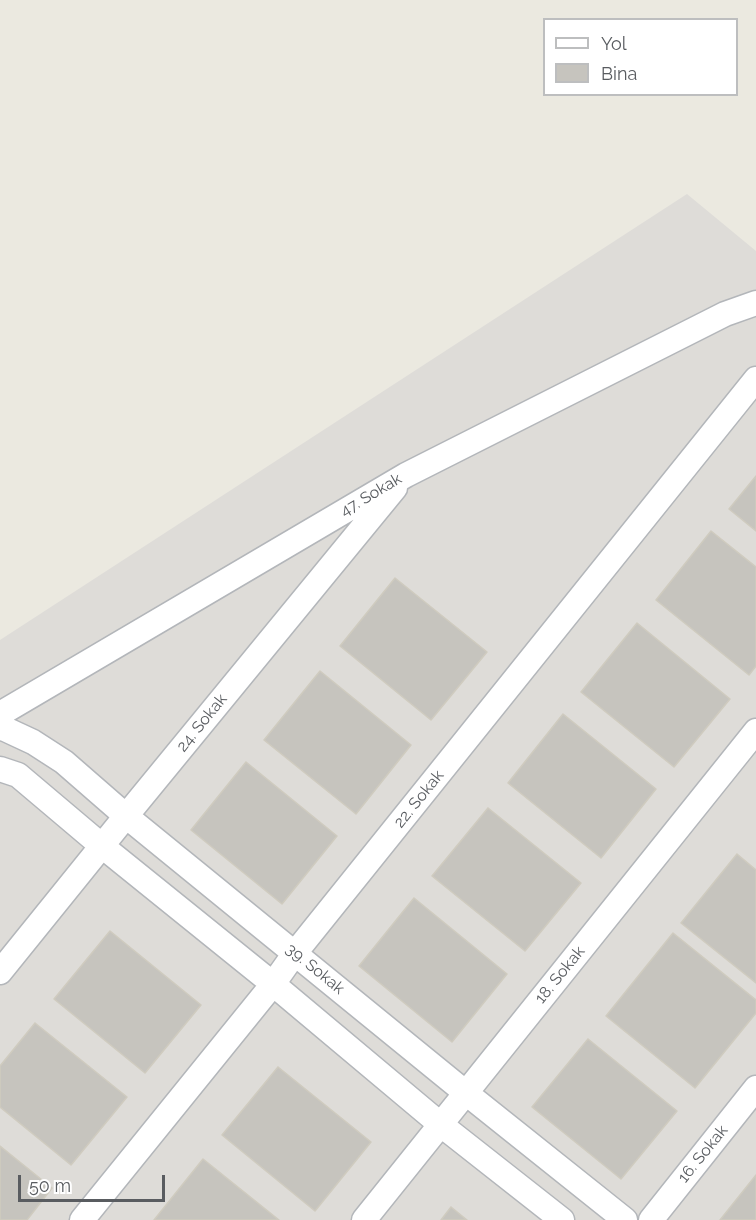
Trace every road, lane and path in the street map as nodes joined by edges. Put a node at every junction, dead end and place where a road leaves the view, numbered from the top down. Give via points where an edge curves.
1 (756, 303) edge
2 (756, 379) edge
3 (406, 474) junction
4 (0, 714) edge
5 (0, 728) edge
6 (756, 730) edge
7 (0, 769) edge
8 (126, 816) junction
9 (102, 846) junction
10 (295, 953) junction
11 (0, 972) edge
12 (273, 984) junction
13 (756, 1089) edge
14 (466, 1093) junction
15 (440, 1124) junction
16 (82, 1220) edge
17 (364, 1220) edge
18 (562, 1220) edge
19 (625, 1220) edge
20 (651, 1220) edge

1 - 3 street, 47. Sokak via 725,314
2 - 10 street, 22. Sokak
3 - 4 street, 47. Sokak
3 - 8 street, 24. Sokak
5 - 8 street, 39. Sokak via 33,742 64,762
6 - 14 street, 18. Sokak
7 - 9 street via 18,775
8 - 9 street, 24. Sokak
8 - 10 street, 39. Sokak
9 - 11 street, 24. Sokak
9 - 12 street
10 - 12 street, 22. Sokak
10 - 14 street, 39. Sokak
12 - 15 street
12 - 16 street, 22. Sokak
13 - 20 street, 16. Sokak
14 - 15 street, 18. Sokak
14 - 19 street, 39. Sokak
15 - 17 street, 18. Sokak
15 - 18 street

